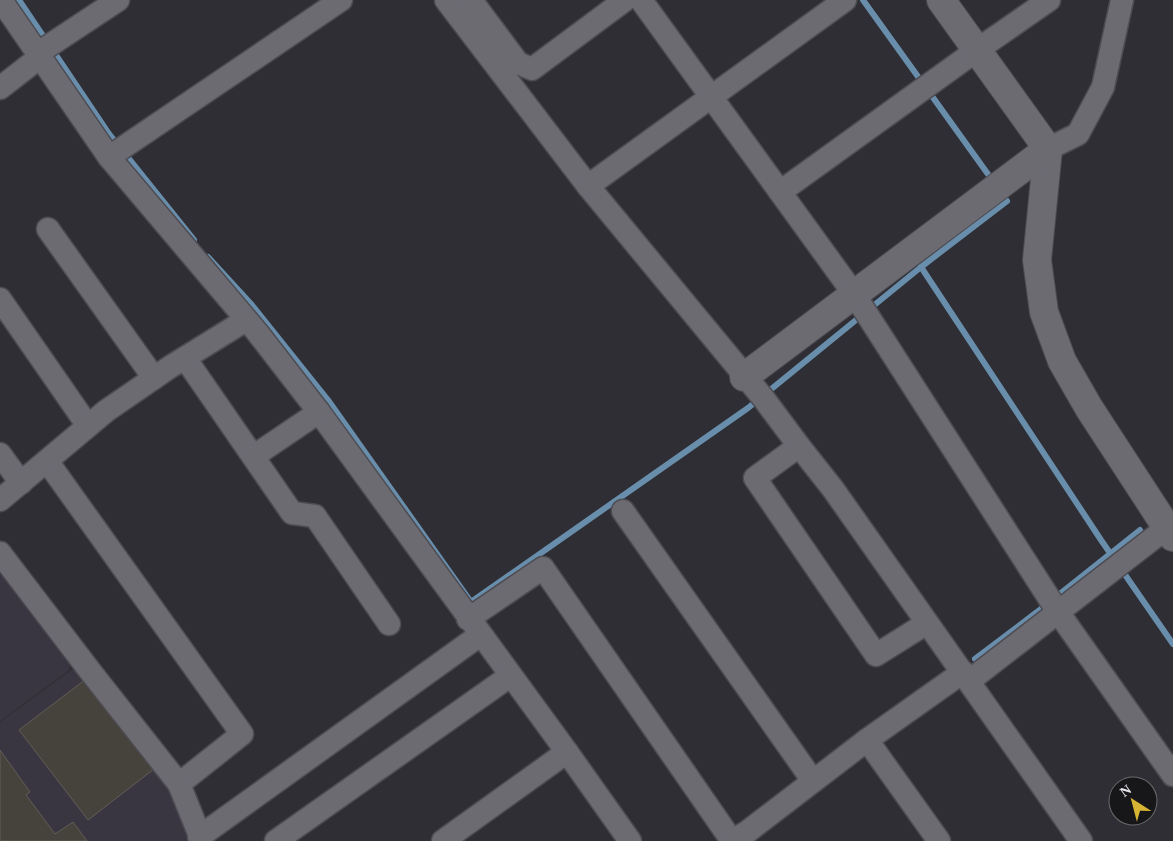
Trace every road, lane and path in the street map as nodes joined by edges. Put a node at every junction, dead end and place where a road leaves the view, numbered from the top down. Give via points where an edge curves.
1 (118, 0) edge
2 (341, 0) edge
3 (446, 0) edge
4 (471, 0) edge
5 (625, 0) edge
6 (641, 0) edge
7 (845, 0) edge
8 (941, 0) edge
9 (1049, 0) edge
10 (1122, 0) edge
11 (5, 1) edge
12 (45, 50) junction
13 (977, 50) junction
14 (0, 88) edge
15 (711, 96) junction
16 (1048, 149) junction
17 (117, 151) junction
18 (588, 186) junction
19 (780, 192) junction
20 (48, 229) dead end
21 (0, 300) edge
22 (862, 306) junction
23 (246, 320) junction
24 (186, 358) junction
25 (154, 378) junction
26 (756, 389) junction
27 (319, 412) junction
28 (88, 426) junction
29 (799, 446) junction
30 (0, 454) edge
31 (254, 456) junction
32 (47, 460) junction
33 (21, 483) junction
34 (0, 500) edge
35 (623, 511) dead end
36 (1171, 529) edge
37 (0, 554) edge
38 (1054, 604) junction
39 (927, 622) junction
40 (389, 624) dead end
41 (474, 627) junction
42 (510, 676) junction
43 (966, 677) junction
44 (868, 740) junction
45 (567, 752) junction
46 (1173, 775) edge
47 (813, 781) junction
48 (179, 784) junction
49 (200, 839) edge
50 (741, 839) edge
51 (276, 841) edge
52 (443, 841) edge
53 (630, 841) edge
54 (939, 841) edge
55 (1080, 841) edge

1 - 12 street
2 - 17 street
3 - 18 street
4 - 5 street via 518,64 532,69
6 - 15 street
7 - 15 street
8 - 13 street
9 - 13 street
10 - 16 street via 1103,86 1078,134
11 - 12 street
12 - 14 street
12 - 17 street
13 - 16 street
13 - 19 street
15 - 18 street
15 - 19 street
16 - 22 street
16 - 36 street via 1038,260 1044,312 1062,361 1089,408
17 - 23 street
18 - 26 street
19 - 22 street
20 - 25 street
21 - 28 street
22 - 26 street
22 - 38 street
23 - 24 street
23 - 27 street
24 - 25 street
24 - 31 street
25 - 28 street
26 - 29 street
27 - 31 street
27 - 41 street
28 - 32 street
29 - 39 street
29 - 39 street via 755,478 876,655
30 - 33 street
31 - 40 street via 292,513 315,516
32 - 33 street
32 - 48 street via 242,734
33 - 34 street
35 - 47 street
36 - 38 street
37 - 48 street
38 - 43 street
38 - 46 street
39 - 43 street
41 - 42 street
41 - 49 street
41 - 50 street via 543,568
42 - 45 street
42 - 51 street
43 - 44 street
43 - 55 street
44 - 47 street
44 - 54 street
45 - 52 street
45 - 53 street
47 - 50 street
48 - 49 street

